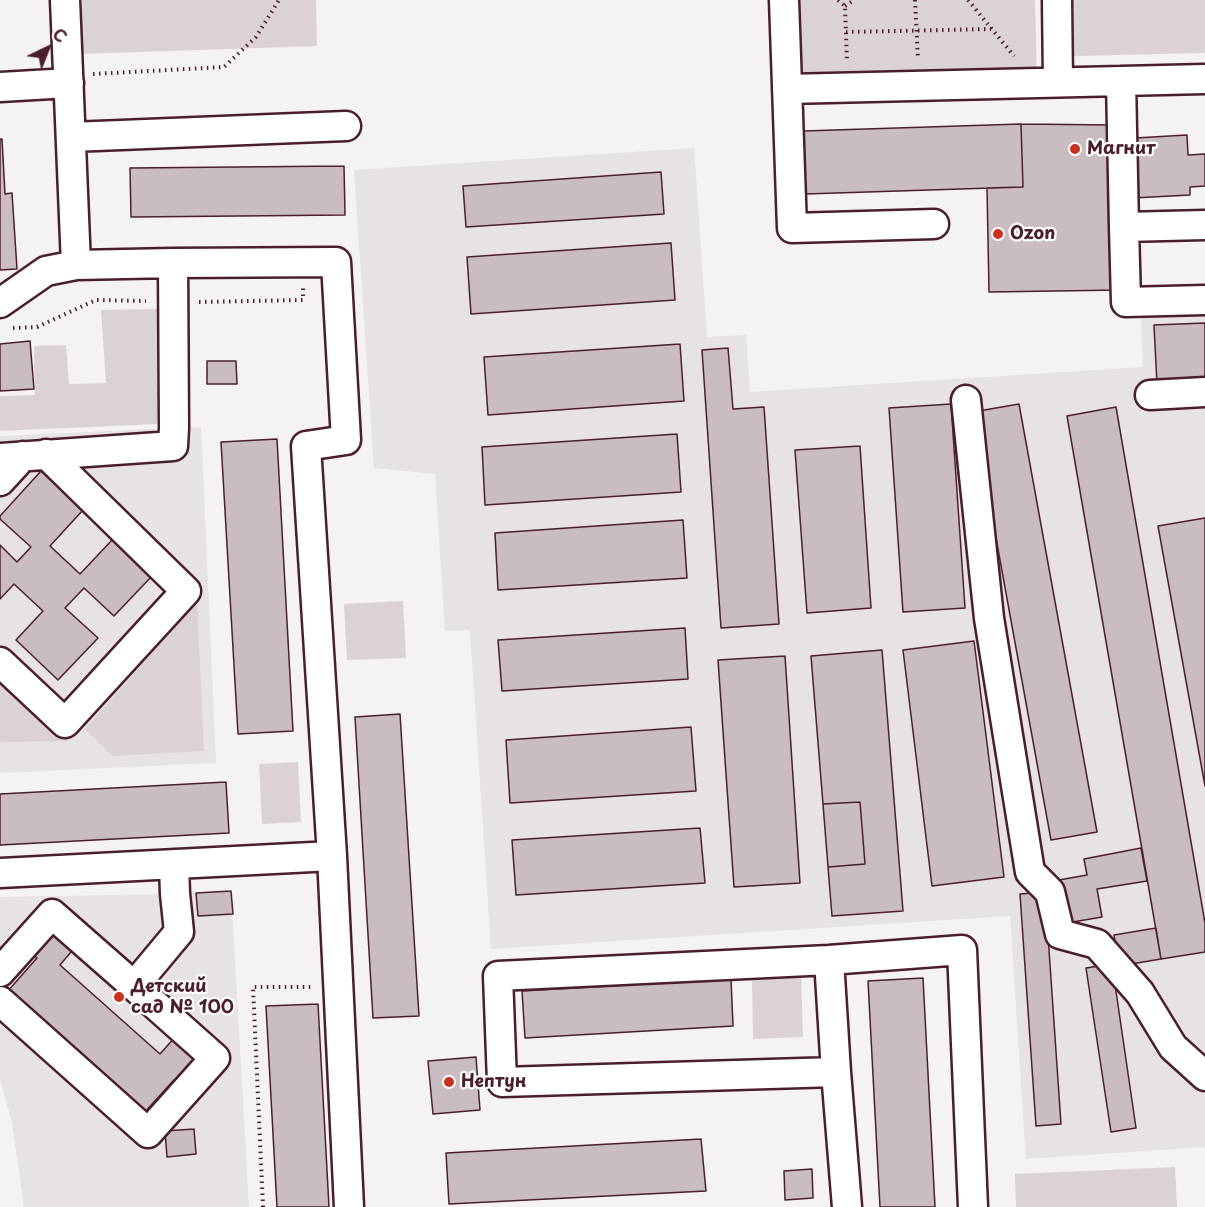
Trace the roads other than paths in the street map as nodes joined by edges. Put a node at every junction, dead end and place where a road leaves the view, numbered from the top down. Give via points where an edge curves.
1 (65, 0) edge
2 (784, 0) edge
3 (1057, 0) edge
4 (68, 79) junction
5 (1205, 79) edge
6 (1121, 81) junction
7 (1047, 83) junction
8 (0, 87) edge
9 (787, 88) junction
10 (346, 126) dead end
11 (71, 137) junction
12 (934, 224) dead end
13 (1205, 225) edge
14 (1124, 226) junction
15 (173, 263) junction
16 (76, 265) junction
17 (1205, 300) edge
18 (0, 303) edge
19 (1205, 392) edge
20 (1150, 395) dead end
21 (966, 400) dead end
22 (23, 456) edge
23 (0, 481) edge
24 (0, 662) edge
25 (332, 856) junction
26 (174, 865) junction
27 (0, 873) edge
28 (830, 960) junction
29 (0, 972) edge
30 (134, 986) junction
31 (0, 1001) edge
32 (836, 1072) junction
33 (1205, 1076) edge
34 (349, 1207) edge
35 (847, 1207) edge
36 (973, 1207) edge

1 - 4 lane
2 - 9 lane
3 - 7 lane
4 - 8 lane
4 - 11 lane
5 - 6 lane
6 - 7 lane
6 - 14 lane
7 - 9 lane
9 - 12 lane via 792,228
10 - 11 lane
11 - 16 lane
13 - 14 lane
14 - 17 lane via 1126,302
15 - 16 lane
15 - 22 lane via 173,446
15 - 25 lane via 336,262 346,440 306,446
16 - 18 lane via 46,271
19 - 20 lane
21 - 33 lane via 989,618 1030,872 1050,892 1060,934 1096,944 1140,993 1173,1047
22 - 23 lane
22 - 24 lane via 186,591 65,723
25 - 26 lane
25 - 34 lane
26 - 27 lane
26 - 30 lane via 179,932
28 - 32 lane
28 - 32 lane via 498,976 501,1082
28 - 36 lane via 962,950
29 - 30 lane via 52,914
30 - 31 lane via 215,1058 148,1133
32 - 35 lane

